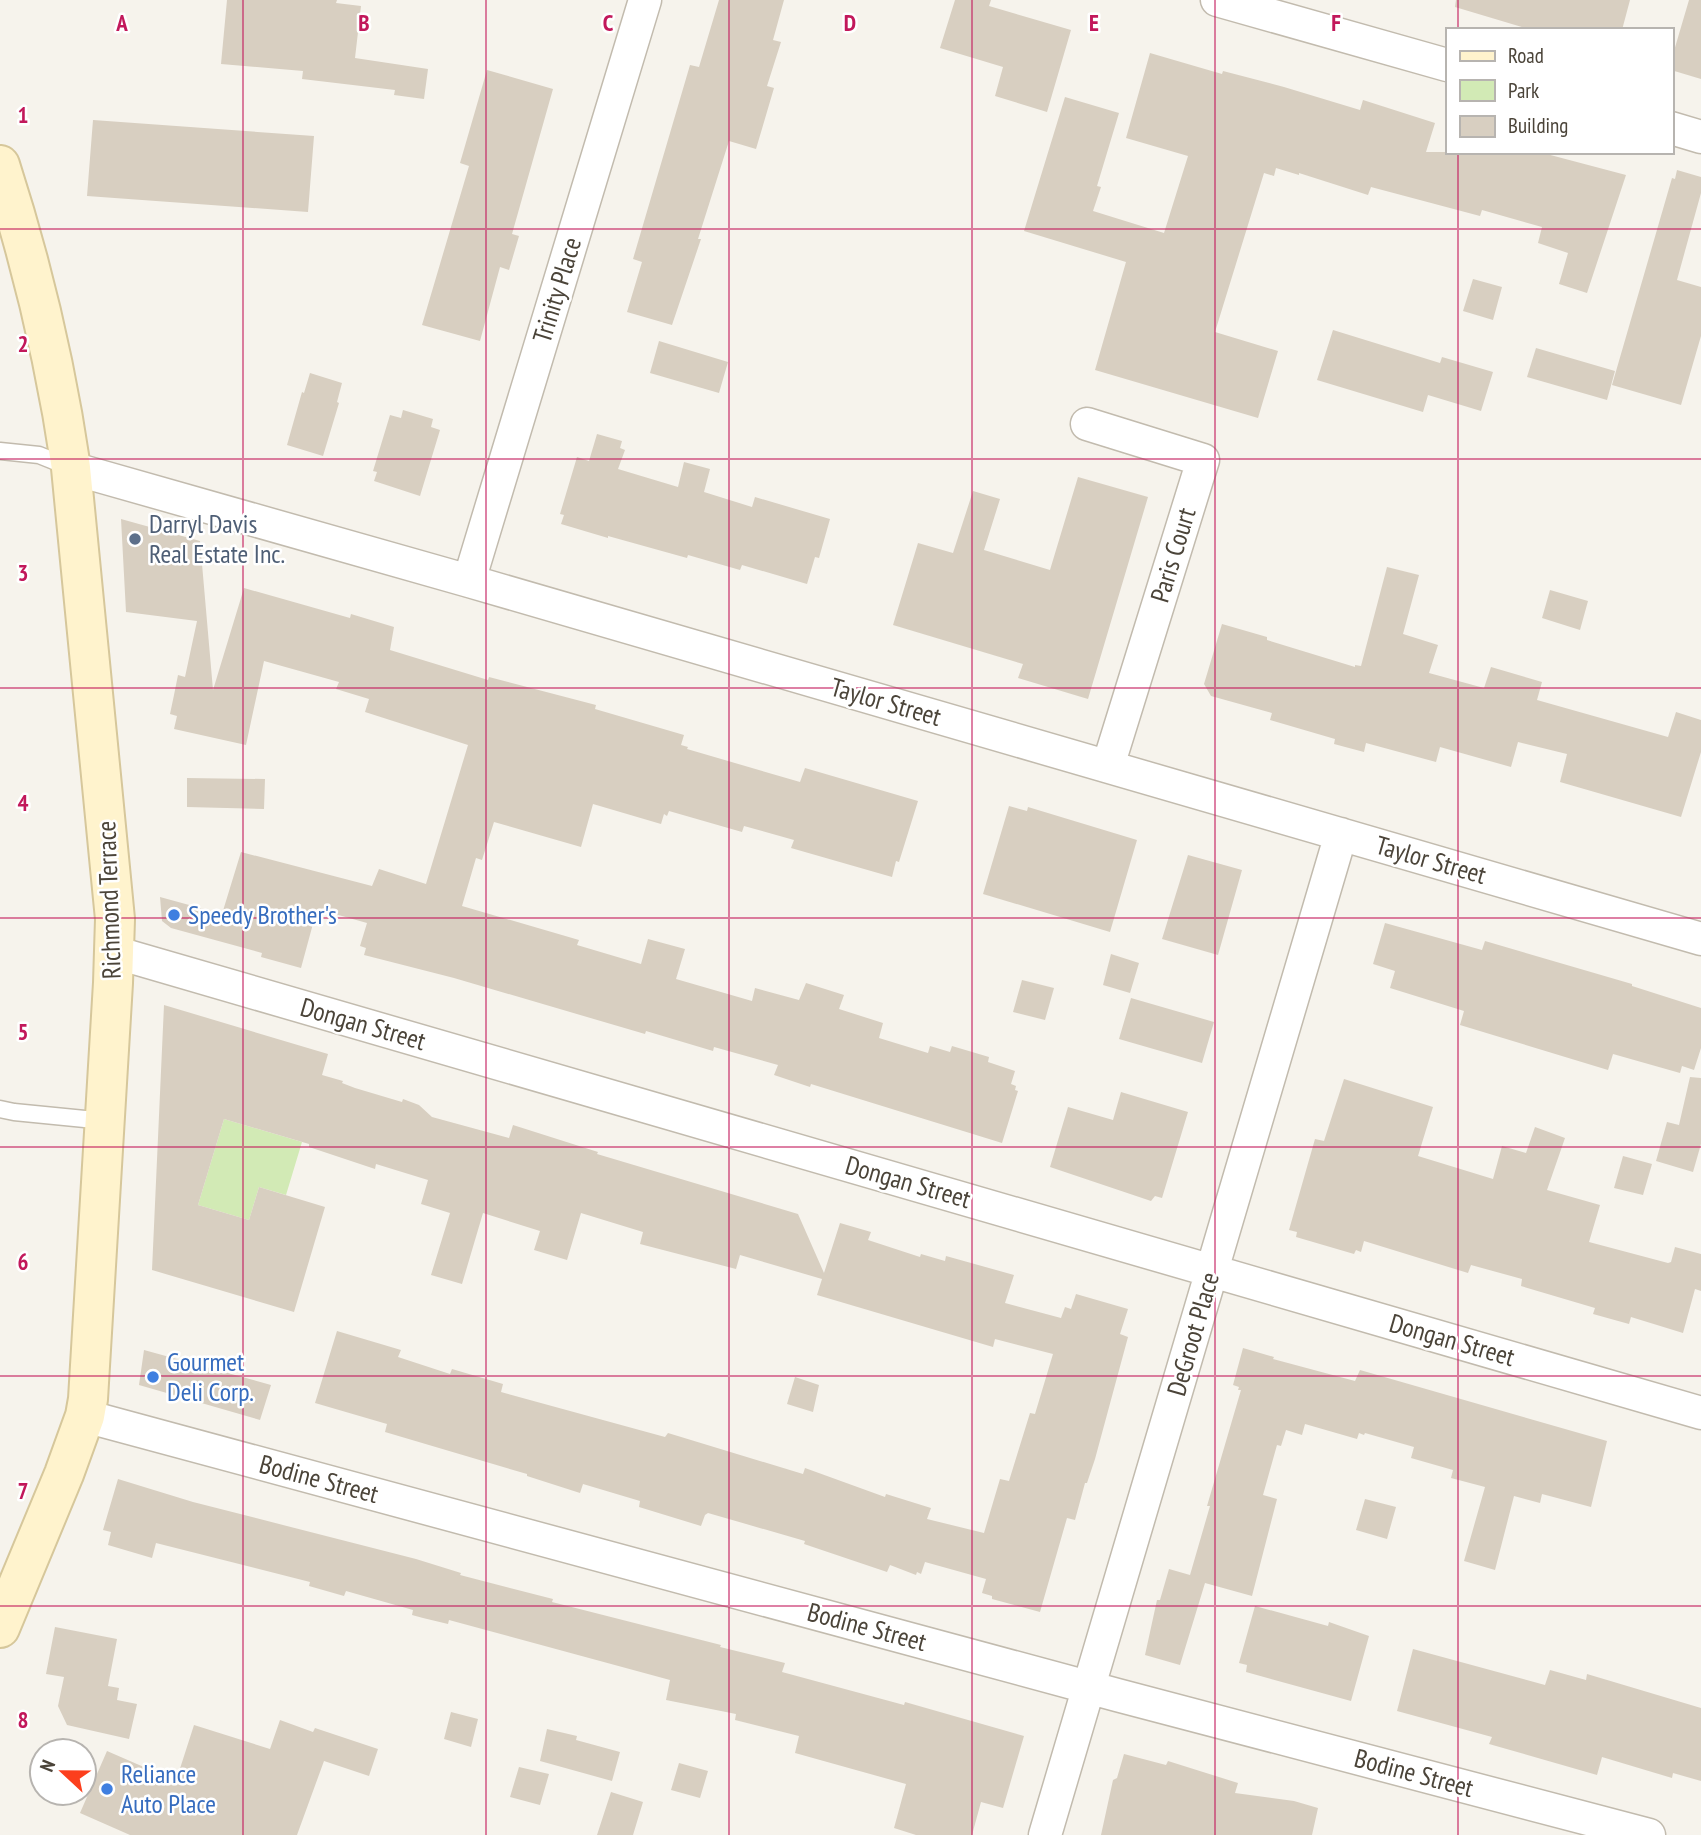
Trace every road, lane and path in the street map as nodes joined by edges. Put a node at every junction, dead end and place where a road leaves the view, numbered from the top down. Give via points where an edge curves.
1 (645, 0) edge
2 (1217, 0) edge
3 (1446, 65) edge
4 (1673, 129) edge
5 (1701, 137) edge
6 (0, 165) edge
7 (1087, 424) dead end
8 (0, 451) edge
9 (71, 468) junction
10 (468, 581) junction
11 (1108, 766) junction
12 (1341, 834) junction
13 (1701, 939) edge
14 (114, 952) junction
15 (0, 1109) edge
16 (105, 1121) junction
17 (1212, 1270) junction
18 (1701, 1413) edge
19 (85, 1416) junction
20 (0, 1628) edge
21 (1089, 1687) junction
22 (1045, 1835) edge
23 (1649, 1835) edge

1 - 10 street, Trinity Place
2 - 3 street
4 - 5 street
6 - 9 main road, Richmond Terrace via 37,294
7 - 11 street, Paris Court via 1203,460
8 - 9 lane via 39,455
9 - 10 street, Taylor Street
9 - 14 main road, Richmond Terrace via 111,875
10 - 11 street, Taylor Street
11 - 12 street, Taylor Street
12 - 13 street, Taylor Street
12 - 17 street, DeGroot Place
14 - 16 main road, Richmond Terrace
14 - 17 street, Dongan Street
15 - 16 lane
16 - 19 main road, Richmond Terrace
17 - 18 street, Dongan Street
17 - 21 street, DeGroot Place
19 - 20 main road, Richmond Terrace
19 - 21 street, Bodine Street
21 - 22 street, DeGroot Place
21 - 23 street, Bodine Street

